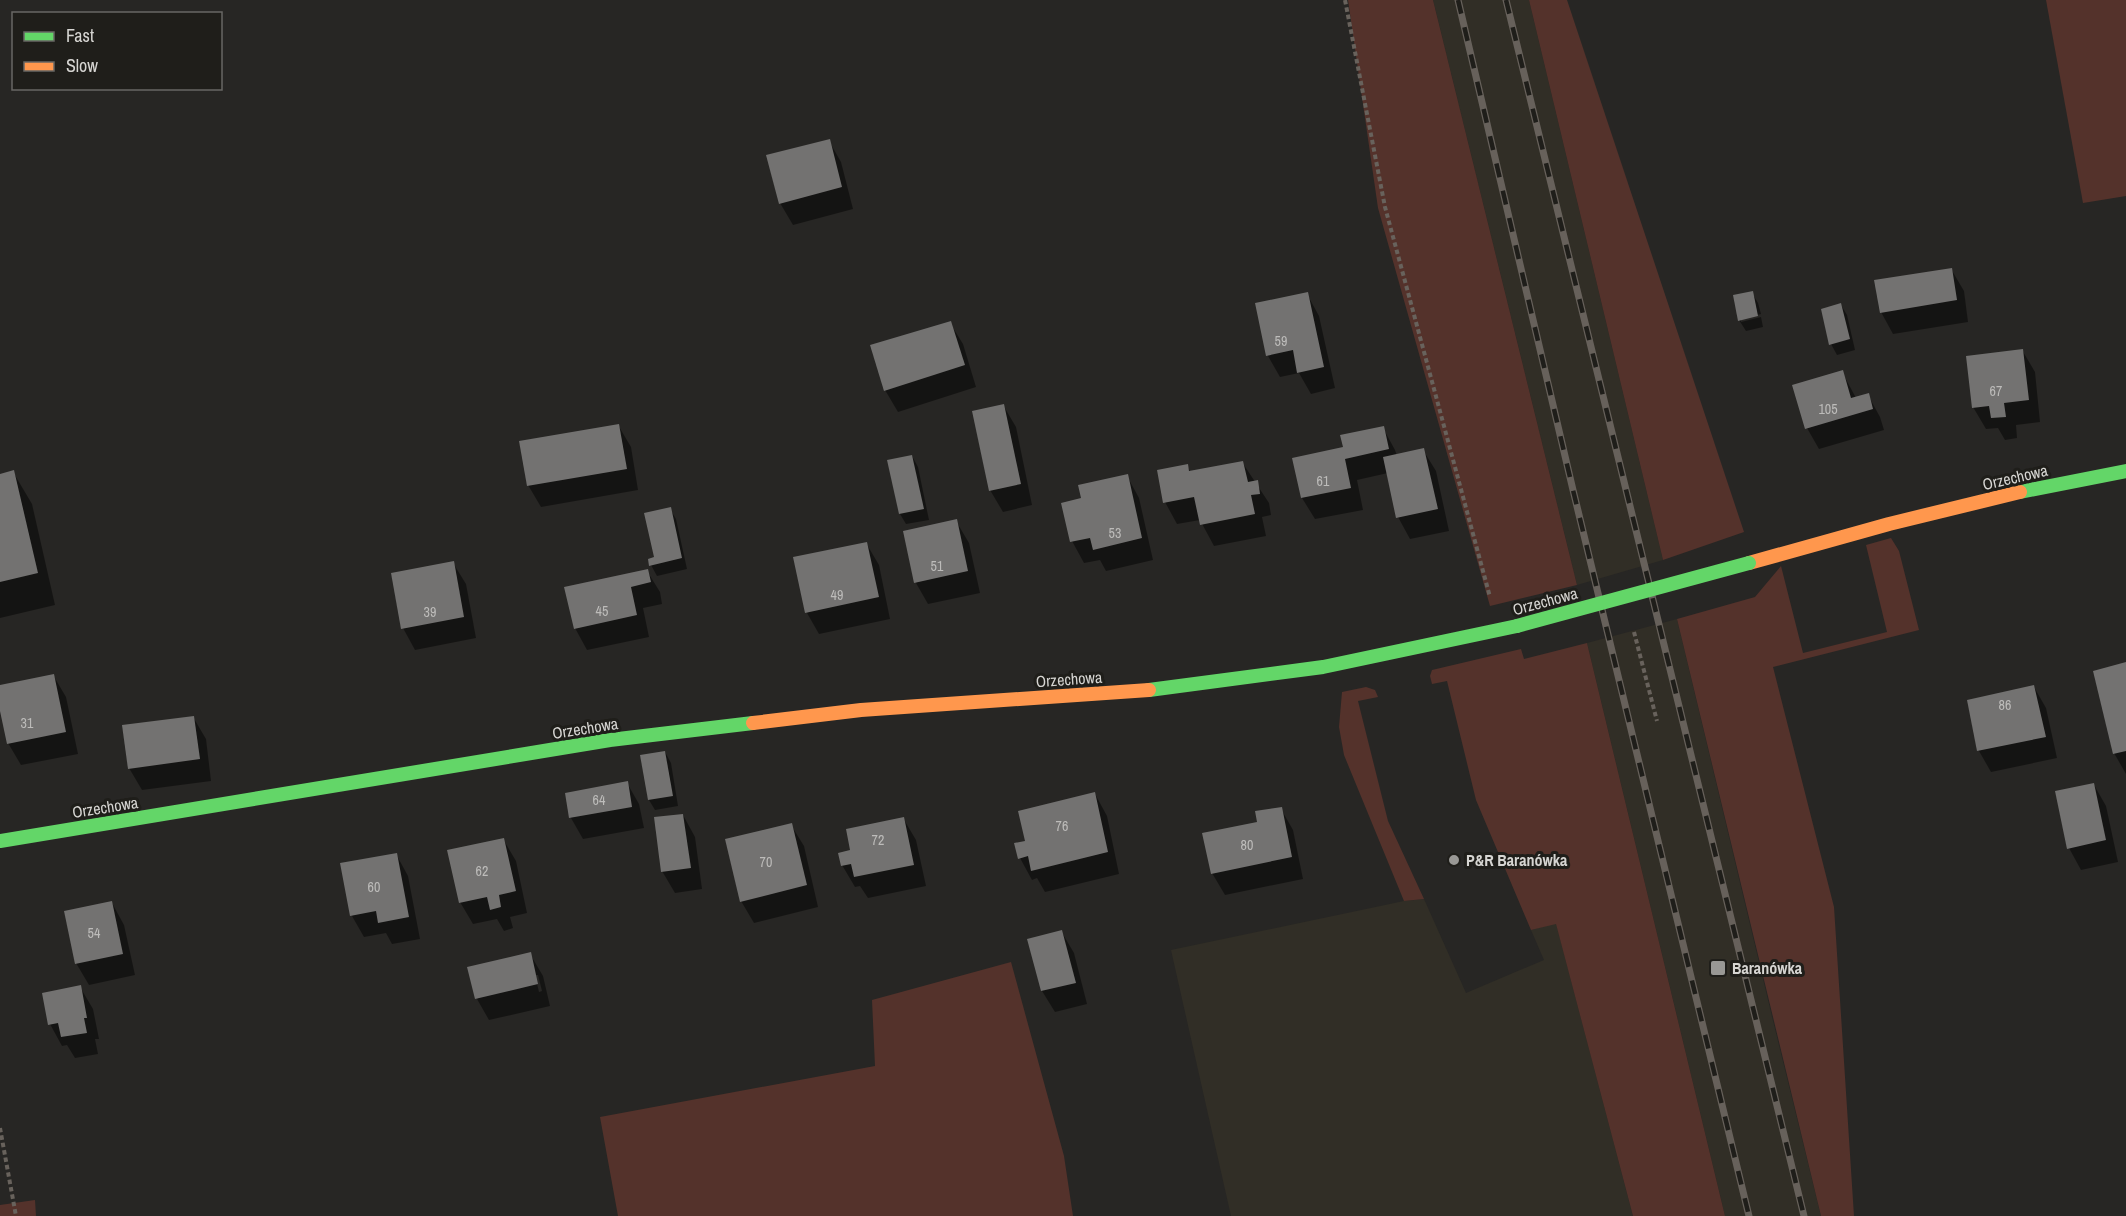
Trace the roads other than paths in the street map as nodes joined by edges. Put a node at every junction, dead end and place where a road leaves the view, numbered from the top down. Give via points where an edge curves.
1 (2126, 471) edge
2 (0, 841) edge

1 - 2 street, Orzechowa, bridge via 1886,524 1517,626 1323,667 1133,692 861,710 610,740

